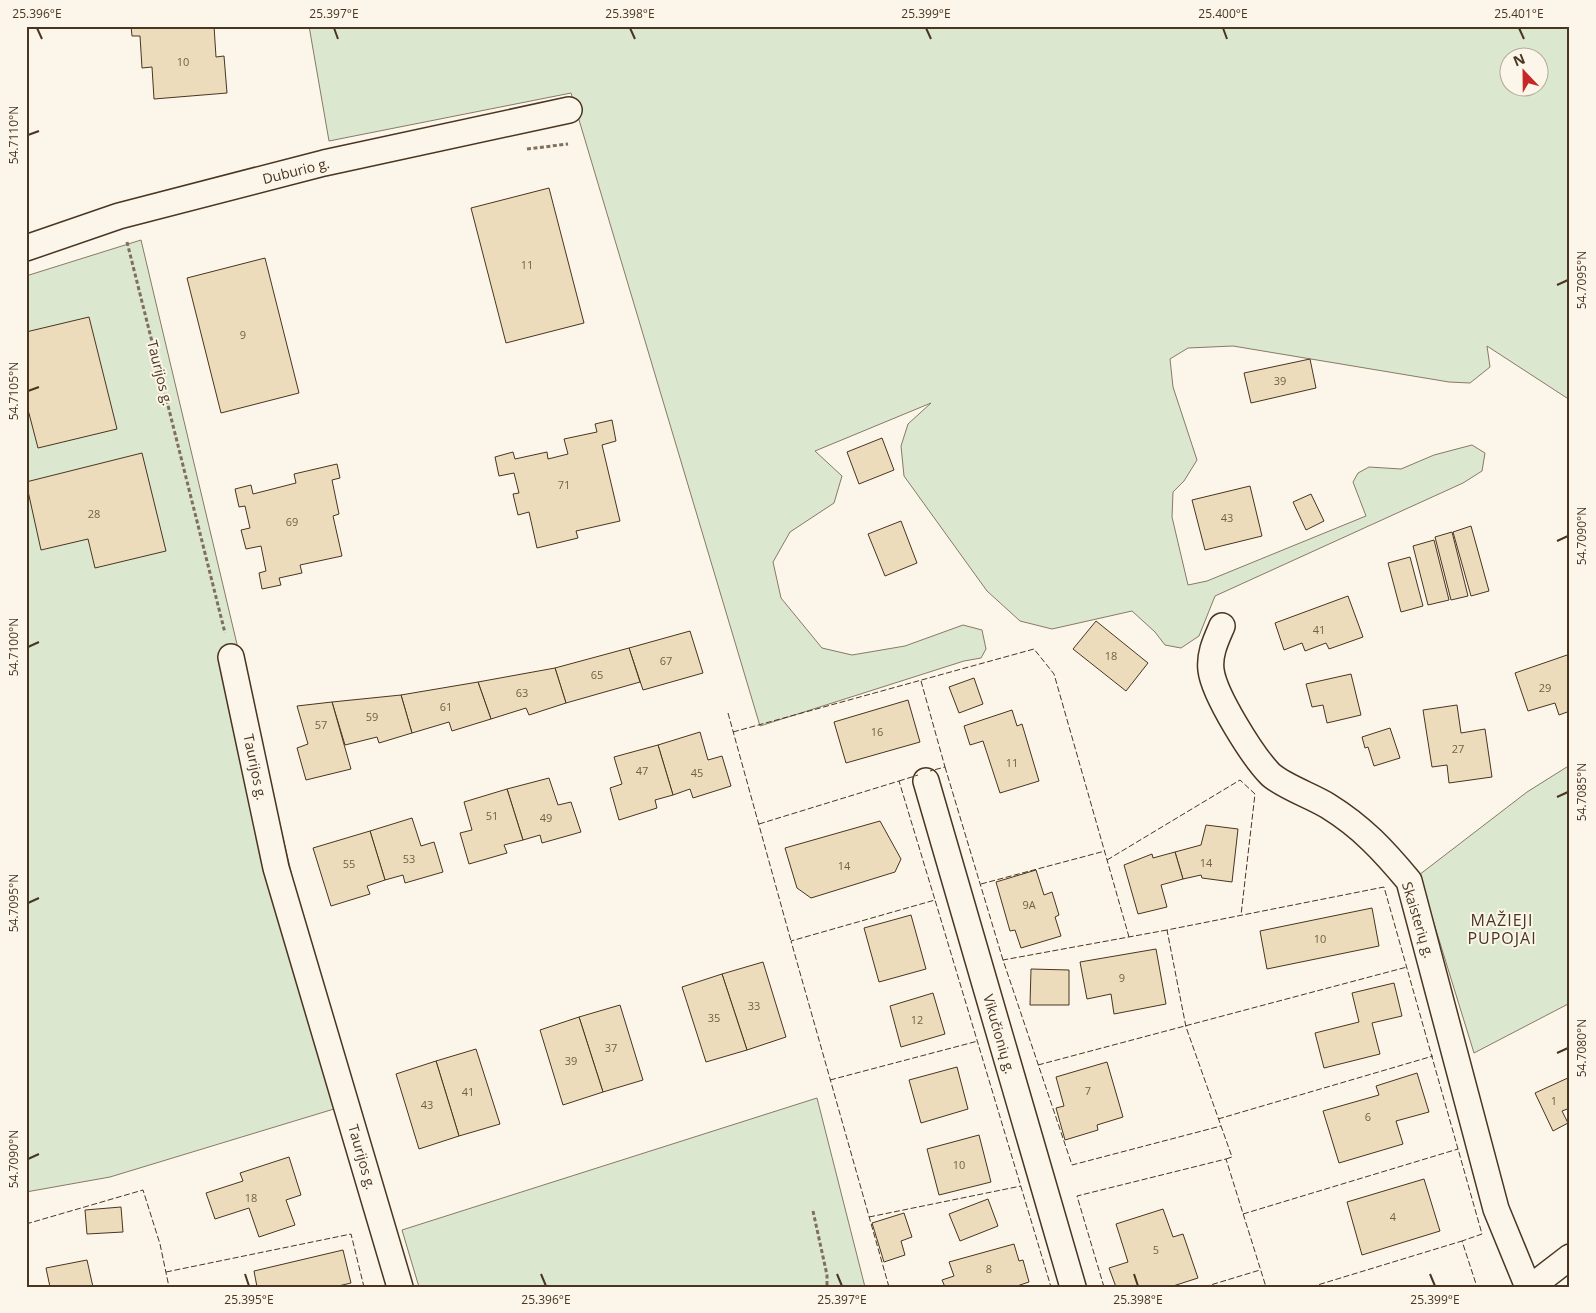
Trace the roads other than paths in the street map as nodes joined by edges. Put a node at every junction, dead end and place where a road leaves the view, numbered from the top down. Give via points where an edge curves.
1 (569, 110) dead end
2 (26, 248) edge
3 (1222, 626) dead end
4 (231, 658) road end
5 (926, 781) dead end
6 (1570, 1257) edge
7 (400, 1287) edge
8 (1073, 1287) edge
9 (1529, 1287) edge

1 - 2 street, Duburio g. via 324,163 119,216
3 - 9 street, Skaisterių g. via 1213,645 1211,670 1224,706 1240,732 1272,775 1329,806 1378,843 1409,881 1496,1209
4 - 7 street, Taurijos g. via 276,868
5 - 8 street, Vikučionių g.
6 - 9 street

